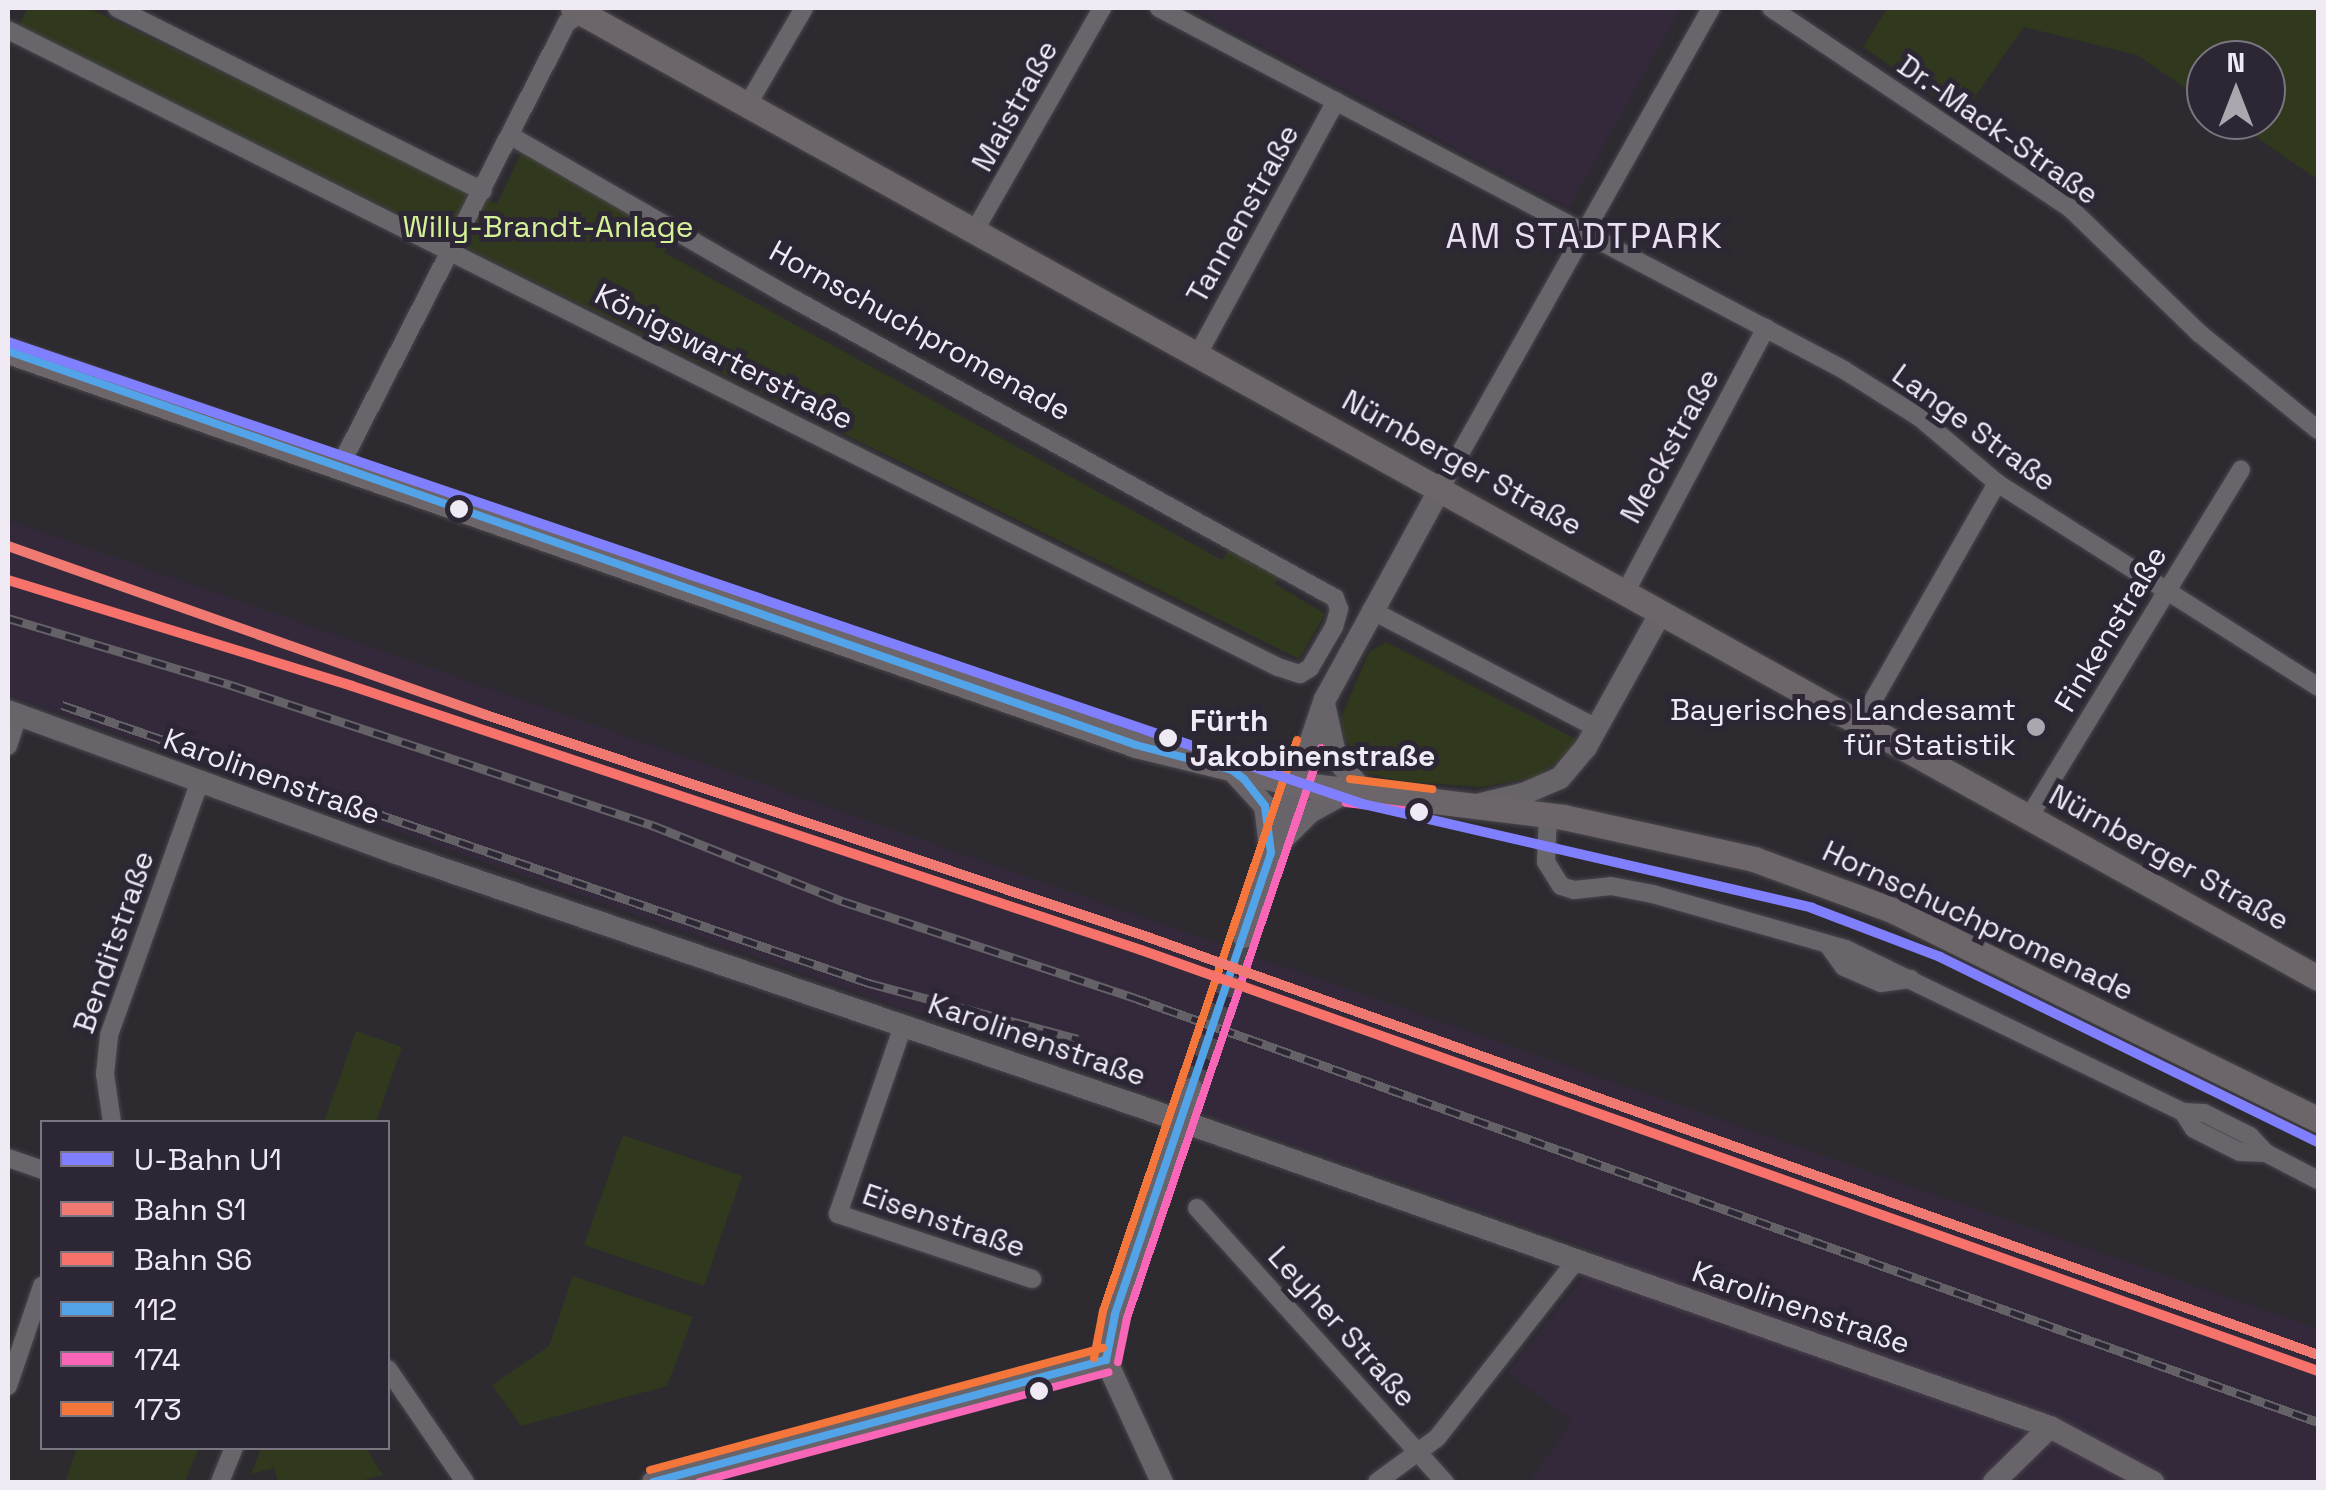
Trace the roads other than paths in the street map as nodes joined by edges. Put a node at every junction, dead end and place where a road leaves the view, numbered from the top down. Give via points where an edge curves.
1 (118, 8) edge
2 (804, 8) edge
3 (1102, 8) edge
4 (1160, 8) edge
5 (1711, 8) edge
6 (1771, 8) edge
7 (580, 9) edge
8 (8, 30) edge
9 (1336, 101) junction
10 (748, 104) junction
11 (511, 136) junction
12 (484, 191) junction
13 (976, 230) junction
14 (1584, 235) junction
15 (450, 248) junction
16 (1766, 328) junction
17 (8, 351) edge
18 (1198, 354) junction
19 (2318, 430) edge
20 (340, 466) junction
21 (2242, 470) dead end
22 (1997, 483) junction
23 (1440, 489) junction
24 (1300, 577) joint
25 (2164, 590) junction
26 (1626, 592) junction
27 (1371, 610) junction
28 (1660, 614) junction
29 (2318, 688) edge
30 (1324, 699) junction
31 (13, 713) edge
32 (1860, 725) junction
33 (1597, 728) junction
34 (8, 746) edge
35 (1232, 770) junction
36 (1560, 778) junction
37 (199, 783) junction
38 (1296, 784) junction
39 (1348, 791) junction
40 (1375, 795) junction
41 (1476, 806) junction
42 (1548, 814) junction
43 (2030, 817) junction
44 (1270, 853) junction
45 (1244, 937) tunnel mouth
46 (2318, 978) edge
47 (903, 1026) junction
48 (1192, 1089) tunnel mouth
49 (112, 1120) edge
50 (2318, 1120) edge
51 (1179, 1122) junction
52 (8, 1158) edge
53 (40, 1169) edge
54 (2318, 1180) edge
55 (1197, 1208) dead end
56 (1574, 1262) junction
57 (1032, 1279) dead end
58 (40, 1292) edge
59 (1106, 1360) junction
60 (390, 1372) edge
61 (8, 1386) edge
62 (2050, 1427) junction
63 (233, 1450) edge
64 (1420, 1454) junction
65 (220, 1482) edge
66 (466, 1482) edge
67 (653, 1482) edge
68 (1162, 1482) edge
69 (1377, 1482) edge
70 (1445, 1482) edge
71 (1994, 1482) edge
72 (2153, 1482) edge

1 - 12 street
2 - 10 street
3 - 13 street, Maistraße
4 - 9 street, Lange Straße
5 - 14 street
6 - 19 street, Dr.-Mack-Straße via 2070,208 2199,332
7 - 10 main road, Nürnberger Straße
7 - 11 street
8 - 15 street, Königswarterstraße
9 - 14 street, Lange Straße
9 - 18 street, Tannenstraße
10 - 13 main road, Nürnberger Straße
11 - 12 street
11 - 24 street, Hornschuchpromenade
12 - 15 street
13 - 18 main road, Nürnberger Straße
14 - 16 street, Lange Straße
14 - 23 street
15 - 20 street
15 - 24 street, Königswarterstraße via 1300,674 1310,668 1339,609 1336,598
16 - 22 street, Lange Straße via 1919,417
16 - 26 street, Meckstraße
17 - 20 main road, Hornschuchpromenade
18 - 23 main road, Nürnberger Straße
20 - 35 main road, Hornschuchpromenade via 1136,745
21 - 25 street, Finkenstraße
22 - 25 street, Lange Straße
22 - 32 street
23 - 26 main road, Nürnberger Straße
23 - 27 street
25 - 29 street, Lange Straße
25 - 43 street, Finkenstraße
26 - 28 main road, Nürnberger Straße
27 - 30 street
27 - 33 street
28 - 32 main road, Nürnberger Straße
28 - 33 street
30 - 38 street
30 - 40 street via 1336,758
31 - 34 street
31 - 37 street, Karolinenstraße
32 - 43 main road, Nürnberger Straße
33 - 36 street
35 - 38 main road, Hornschuchpromenade
35 - 44 street via 1265,806
36 - 41 street
36 - 42 street
37 - 47 street, Karolinenstraße
37 - 49 street, Benditstraße via 108,1034
38 - 39 main road, Hornschuchpromenade
38 - 44 street
39 - 40 main road, Hornschuchpromenade
39 - 44 street via 1310,812
40 - 41 main road, Hornschuchpromenade
41 - 42 main road, Hornschuchpromenade
42 - 50 main road, Hornschuchpromenade via 1689,841 1825,883
42 - 54 street via 1546,862 1562,886 1653,894 1828,945 1844,967 1882,983 1911,979 2183,1112 2204,1113
43 - 46 main road, Nürnberger Straße
44 - 45 street
47 - 51 street, Karolinenstraße
47 - 57 street, Eisenstraße via 838,1214
48 - 51 street
51 - 56 street, Karolinenstraße
51 - 59 street
52 - 53 street
55 - 64 street, Leyher Straße
56 - 62 street, Karolinenstraße
56 - 64 street
58 - 61 street
59 - 67 street
59 - 68 street
60 - 66 street
62 - 71 street
62 - 72 street, Karolinenstraße
63 - 65 street
64 - 69 street
64 - 70 street, Leyher Straße

